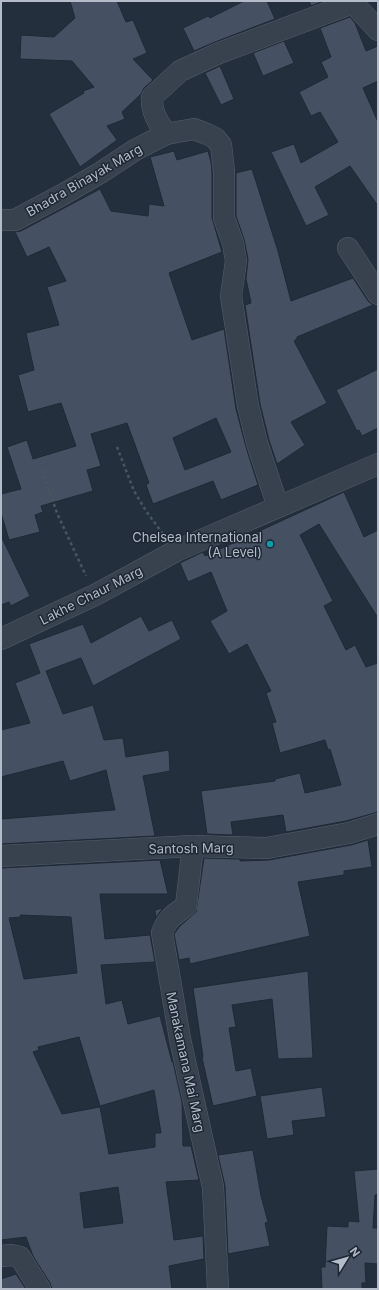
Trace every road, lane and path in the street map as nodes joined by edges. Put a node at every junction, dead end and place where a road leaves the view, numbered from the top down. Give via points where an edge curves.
1 (353, 2) edge
2 (378, 30) edge
3 (166, 134) junction
4 (1, 220) edge
5 (348, 248) dead end
6 (378, 294) edge
7 (117, 447) dead end
8 (378, 464) edge
9 (42, 470) dead end
10 (278, 507) junction
11 (176, 551) junction
12 (95, 595) junction
13 (1, 639) edge
14 (377, 829) edge
15 (194, 846) junction
16 (1, 856) edge
17 (1, 1256) edge
18 (40, 1289) edge
19 (218, 1289) edge

1 - 2 street
1 - 3 street via 180,71 152,98 156,120
3 - 4 street, Bhadra Binayak Marg via 15,220
3 - 10 street, Bhadra Binayak Marg via 194,129 215,138 221,146 224,218 236,261 231,296 248,406
5 - 6 street
7 - 11 path via 134,491
8 - 10 street, Lakhe Chaur Marg
9 - 12 path via 57,513
10 - 11 street, Lakhe Chaur Marg
11 - 12 street, Lakhe Chaur Marg
12 - 13 street, Lakhe Chaur Marg
14 - 15 street, Santosh Marg via 267,848
15 - 16 street, Santosh Marg
15 - 19 street, Manakamana Mai Marg via 187,904 166,922 162,933 180,1039 213,1187
17 - 18 street via 20,1257

